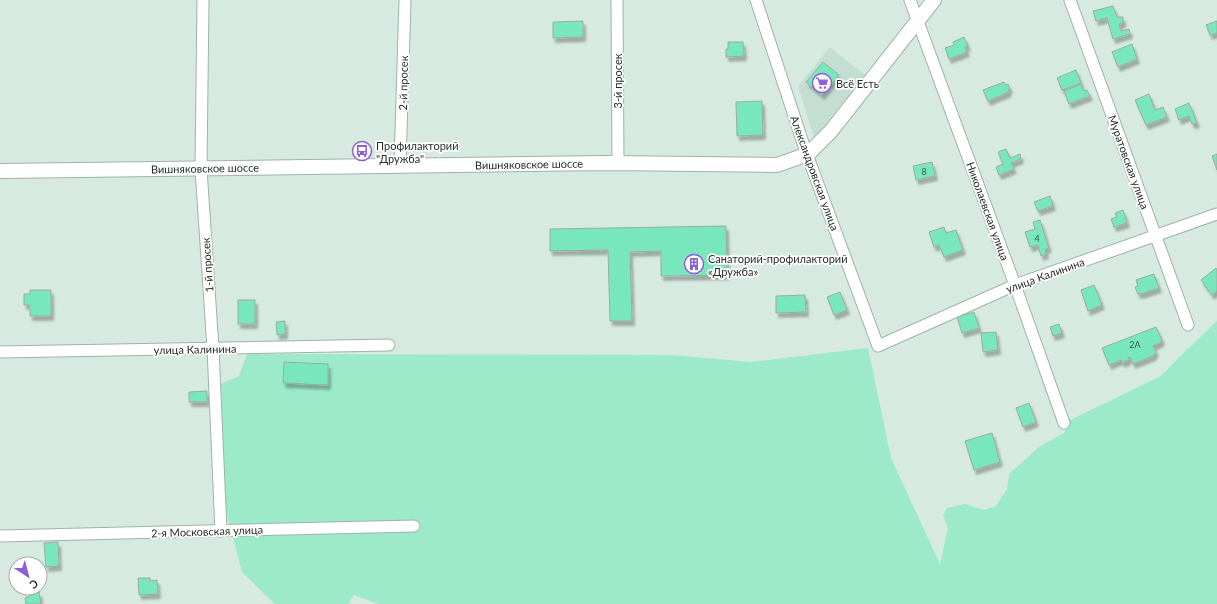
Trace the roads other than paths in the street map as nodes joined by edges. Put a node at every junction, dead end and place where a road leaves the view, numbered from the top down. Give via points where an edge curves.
1 (203, 0) edge
2 (405, 0) edge
3 (617, 0) edge
4 (756, 0) edge
5 (910, 0) edge
6 (934, 0) edge
7 (1070, 0) edge
8 (918, 21) junction
9 (808, 154) junction
10 (618, 163) junction
11 (400, 165) junction
12 (201, 169) junction
13 (0, 171) edge
14 (1217, 214) edge
15 (1156, 236) junction
16 (1015, 285) junction
17 (1188, 325) dead end
18 (389, 345) dead end
19 (878, 346) joint
20 (213, 348) junction
21 (0, 352) edge
22 (1064, 423) dead end
23 (414, 526) dead end
24 (221, 531) junction
25 (0, 536) edge

1 - 12 street, 1-й просек
2 - 11 street, 2-й просек
3 - 10 street, 3-й просек
4 - 9 street, Александровская улица
5 - 8 street, Николаевская улица
6 - 8 street, Вишняковское шоссе
7 - 15 street, Муратовская улица
8 - 9 street, Вишняковское шоссе via 830,131
8 - 16 street, Николаевская улица
9 - 10 street, Вишняковское шоссе via 776,165
9 - 19 street, Александровская улица
10 - 11 street, Вишняковское шоссе
11 - 12 street, Вишняковское шоссе
12 - 13 street, Вишняковское шоссе
12 - 20 street, 1-й просек
14 - 15 street, улица Калинина
15 - 16 street, улица Калинина
15 - 17 street, Муратовская улица
16 - 19 street, улица Калинина
16 - 22 street, Николаевская улица
18 - 20 street, улица Калинина
20 - 21 street, улица Калинина
20 - 24 street, 1-й просек
23 - 24 street, 2-я Московская улица
24 - 25 street, 2-я Московская улица

